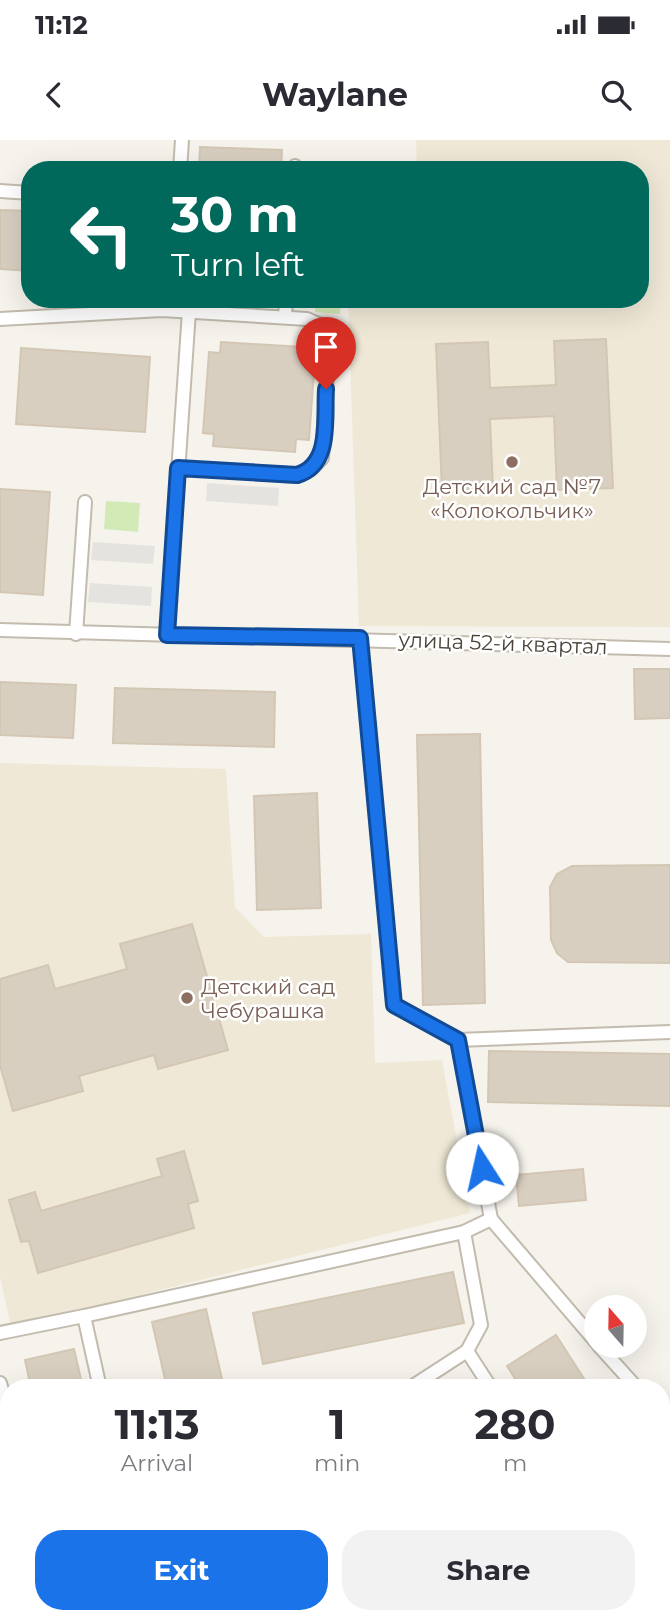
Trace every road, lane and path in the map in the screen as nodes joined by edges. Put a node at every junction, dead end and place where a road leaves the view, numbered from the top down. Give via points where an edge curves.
1 (182, 140) edge
2 (181, 161) edge
3 (0, 191) edge
4 (21, 192) edge
5 (134, 308) edge
6 (180, 308) edge
7 (286, 308) edge
8 (189, 311) junction
9 (285, 317) junction
10 (0, 319) edge
11 (178, 468) junction
12 (85, 502) dead end
13 (0, 630) edge
14 (76, 634) junction
15 (167, 635) junction
16 (360, 638) junction
17 (670, 649) edge
18 (670, 1032) edge
19 (458, 1040) junction
20 (491, 1219) junction
21 (464, 1232) junction
22 (84, 1316) junction
23 (584, 1328) edge
24 (0, 1333) edge
25 (467, 1351) junction
26 (610, 1358) edge
27 (98, 1379) edge
28 (424, 1379) edge
29 (485, 1379) edge
30 (629, 1379) edge

1 - 2 lane
3 - 4 lane
5 - 10 lane
6 - 8 lane
7 - 9 lane
8 - 9 lane
8 - 11 lane
9 - 11 lane via 315,322 329,342 322,458 297,475
11 - 15 lane
12 - 14 lane
13 - 14 lane, улица 52-й квартал
14 - 15 lane, улица 52-й квартал
15 - 16 lane, улица 52-й квартал
16 - 17 lane, улица 52-й квартал
16 - 19 lane via 394,1005
18 - 19 lane
19 - 20 lane
20 - 21 lane
20 - 23 lane
21 - 22 lane
21 - 25 lane via 481,1325
22 - 24 lane
22 - 27 lane
25 - 28 lane
25 - 29 lane
26 - 30 lane

